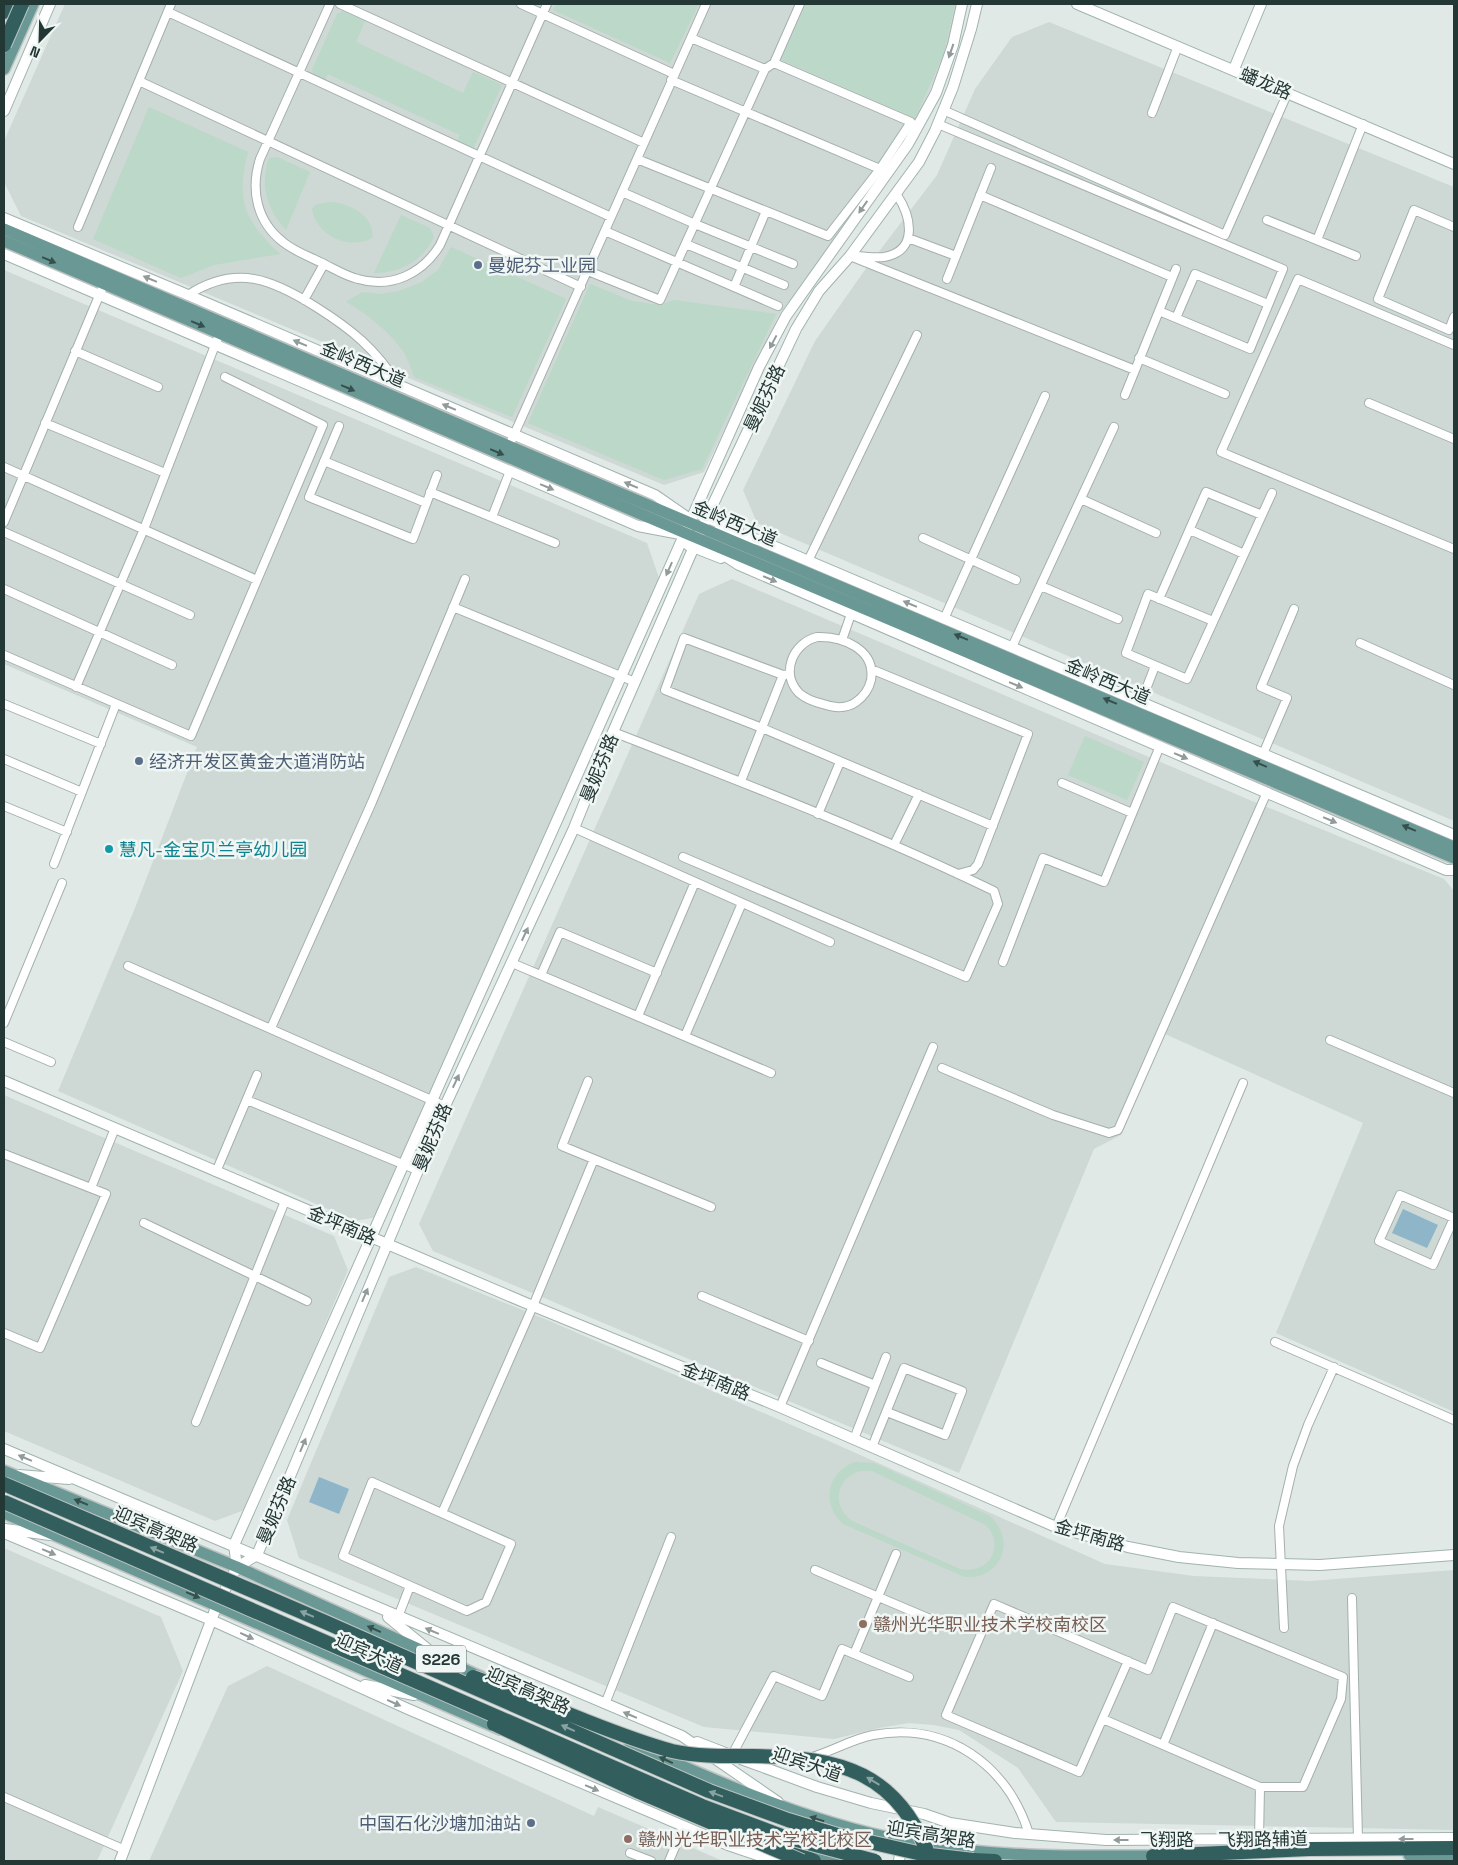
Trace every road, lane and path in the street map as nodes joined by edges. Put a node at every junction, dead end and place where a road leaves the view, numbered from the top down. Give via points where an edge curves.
1 (7, 4) edge
2 (22, 4) edge
3 (33, 4) edge
4 (50, 4) edge
5 (171, 4) edge
6 (330, 4) edge
7 (340, 4) edge
8 (522, 4) edge
9 (547, 4) edge
10 (706, 4) edge
11 (800, 4) edge
12 (962, 4) edge
13 (977, 4) edge
14 (1077, 4) edge
15 (1261, 4) edge
16 (4, 12) edge
17 (168, 12) junction
18 (543, 14) junction
19 (4, 31) edge
20 (18, 37) junction
21 (691, 38) junction
22 (4, 45) edge
23 (1178, 46) junction
24 (774, 63) junction
25 (4, 69) edge
26 (765, 69) junction
27 (1234, 69) junction
28 (299, 73) junction
29 (673, 77) junction
30 (139, 81) junction
31 (512, 83) junction
32 (1288, 92) junction
33 (943, 110) junction
34 (4, 111) edge
35 (746, 111) junction
36 (1152, 113) dead end
37 (938, 124) junction
38 (1363, 124) junction
39 (268, 142) junction
40 (644, 143) junction
41 (480, 156) junction
42 (637, 159) junction
43 (1454, 164) edge
44 (991, 168) dead end
45 (880, 169) junction
46 (711, 189) junction
47 (622, 192) junction
48 (897, 195) junction
49 (980, 195) junction
50 (766, 211) junction
51 (611, 217) junction
52 (4, 218) edge
53 (1267, 220) dead end
54 (695, 224) junction
55 (449, 226) junction
56 (78, 227) dead end
57 (1454, 227) edge
58 (4, 229) edge
59 (605, 231) junction
60 (908, 238) junction
61 (1317, 240) junction
62 (4, 241) edge
63 (686, 244) junction
64 (751, 247) junction
65 (4, 254) edge
66 (850, 256) junction
67 (956, 256) junction
68 (1356, 256) dead end
69 (678, 262) junction
70 (324, 264) junction
71 (793, 264) dead end
72 (743, 267) junction
73 (588, 270) junction
74 (947, 280) dead end
75 (104, 284) junction
76 (784, 285) dead end
77 (580, 287) junction
78 (734, 287) junction
79 (99, 295) junction
80 (188, 295) junction
81 (304, 300) junction
82 (1268, 304) junction
83 (778, 306) dead end
84 (1159, 311) junction
85 (1454, 317) edge
86 (1176, 318) junction
87 (917, 335) dead end
88 (217, 339) junction
89 (1454, 345) edge
90 (75, 352) junction
91 (1140, 358) junction
92 (1135, 370) junction
93 (225, 377) dead end
94 (398, 385) junction
95 (158, 387) dead end
96 (1225, 394) dead end
97 (1125, 395) dead end
98 (1045, 396) dead end
99 (1369, 403) dead end
100 (45, 423) junction
101 (339, 426) dead end
102 (1114, 428) dead end
103 (514, 435) junction
104 (1454, 439) edge
105 (509, 446) junction
106 (324, 461) junction
107 (4, 467) edge
108 (510, 471) junction
109 (165, 473) junction
110 (23, 475) junction
111 (437, 475) dead end
112 (430, 492) junction
113 (1272, 493) dead end
114 (1081, 498) junction
115 (426, 503) junction
116 (1262, 515) junction
117 (492, 517) junction
118 (4, 522) edge
119 (688, 528) junction
120 (144, 529) junction
121 (1190, 530) junction
122 (4, 532) edge
123 (700, 532) junction
124 (1156, 533) dead end
125 (923, 538) dead end
126 (555, 543) dead end
127 (1454, 549) edge
128 (1244, 554) junction
129 (971, 560) junction
130 (808, 561) junction
131 (465, 579) dead end
132 (257, 580) junction
133 (1016, 580) dead end
134 (120, 584) junction
135 (1041, 586) junction
136 (4, 589) edge
137 (1159, 599) junction
138 (453, 607) junction
139 (1294, 609) dead end
140 (851, 614) junction
141 (190, 615) dead end
142 (944, 619) junction
143 (1118, 619) dead end
144 (1214, 621) junction
145 (100, 632) junction
146 (842, 640) junction
147 (1360, 643) dead end
148 (1012, 647) junction
149 (4, 654) edge
150 (172, 665) dead end
151 (1155, 666) junction
152 (871, 669) junction
153 (787, 675) junction
154 (621, 676) junction
155 (635, 682) junction
156 (1454, 685) edge
157 (76, 687) junction
158 (1141, 702) junction
159 (4, 704) edge
160 (116, 704) junction
161 (762, 728) junction
162 (613, 732) junction
163 (101, 744) junction
164 (1160, 746) junction
165 (1263, 754) junction
166 (4, 759) edge
167 (840, 762) junction
168 (741, 781) junction
169 (1062, 783) dead end
170 (82, 792) junction
171 (1267, 792) junction
172 (919, 794) junction
173 (4, 806) edge
174 (1132, 813) junction
175 (818, 814) junction
176 (993, 826) junction
177 (574, 828) junction
178 (67, 832) junction
179 (1454, 835) edge
180 (894, 846) junction
181 (1454, 847) edge
182 (683, 857) dead end
183 (1454, 858) edge
184 (54, 864) dead end
185 (1452, 871) edge
186 (958, 874) junction
187 (695, 882) junction
188 (62, 883) dead end
189 (742, 903) junction
190 (830, 942) dead end
191 (1003, 962) dead end
192 (512, 963) junction
193 (128, 966) dead end
194 (657, 973) junction
195 (541, 975) junction
196 (638, 1016) junction
197 (4, 1023) edge
198 (271, 1028) junction
199 (685, 1036) junction
200 (1330, 1040) dead end
201 (4, 1042) edge
202 (933, 1046) dead end
203 (51, 1062) dead end
204 (942, 1068) dead end
205 (771, 1073) dead end
206 (257, 1075) dead end
207 (4, 1081) edge
208 (588, 1081) dead end
209 (1243, 1083) dead end
210 (1454, 1093) edge
211 (247, 1100) junction
212 (432, 1101) junction
213 (444, 1106) junction
214 (115, 1128) junction
215 (4, 1154) edge
216 (594, 1160) junction
217 (403, 1164) junction
218 (418, 1170) junction
219 (216, 1172) junction
220 (91, 1188) junction
221 (286, 1201) junction
222 (711, 1207) dead end
223 (144, 1223) dead end
224 (1452, 1229) edge
225 (371, 1237) junction
226 (386, 1244) junction
227 (255, 1276) junction
228 (702, 1296) dead end
229 (307, 1301) dead end
230 (533, 1306) junction
231 (4, 1333) edge
232 (809, 1341) junction
233 (1276, 1342) dead end
234 (886, 1357) dead end
235 (821, 1363) dead end
236 (1334, 1367) junction
237 (875, 1385) junction
238 (780, 1407) junction
239 (887, 1412) junction
240 (1454, 1420) edge
241 (196, 1422) dead end
242 (854, 1439) junction
243 (872, 1447) junction
244 (4, 1448) edge
245 (7, 1477) edge
246 (78, 1480) junction
247 (4, 1502) edge
248 (4, 1513) edge
249 (442, 1513) junction
250 (1056, 1527) junction
251 (4, 1531) edge
252 (55, 1536) junction
253 (671, 1538) dead end
254 (234, 1545) junction
255 (896, 1554) dead end
256 (257, 1555) junction
257 (1454, 1555) edge
258 (1280, 1564) junction
259 (237, 1567) junction
260 (815, 1570) dead end
261 (410, 1586) junction
262 (878, 1597) junction
263 (1352, 1598) dead end
264 (218, 1605) junction
265 (380, 1610) junction
266 (398, 1617) junction
267 (211, 1620) junction
268 (935, 1621) dead end
269 (325, 1622) junction
270 (1213, 1623) junction
271 (1284, 1628) dead end
272 (321, 1639) junction
273 (854, 1654) junction
274 (435, 1656) junction
275 (1128, 1661) junction
276 (909, 1677) dead end
277 (346, 1682) junction
278 (426, 1697) junction
279 (605, 1704) junction
280 (1103, 1719) junction
281 (682, 1736) junction
282 (1163, 1745) junction
283 (732, 1755) junction
284 (750, 1762) junction
285 (1260, 1787) junction
286 (4, 1797) edge
287 (792, 1812) junction
288 (653, 1814) junction
289 (924, 1814) joint
290 (684, 1826) junction
291 (1029, 1834) junction
292 (881, 1836) joint
293 (1454, 1838) edge
294 (1259, 1839) junction
295 (1358, 1839) junction
296 (901, 1840) junction
297 (779, 1845) junction
298 (1454, 1848) edge
299 (956, 1849) junction
300 (125, 1850) junction
301 (630, 1853) dead end
302 (1454, 1855) edge
303 (1153, 1856) junction
304 (762, 1859) edge
305 (120, 1861) edge
306 (651, 1861) edge
307 (669, 1861) edge
308 (775, 1861) edge
309 (802, 1861) edge
310 (814, 1861) edge
311 (834, 1861) edge
312 (875, 1861) edge
313 (899, 1861) edge
314 (931, 1861) edge
315 (958, 1861) edge
316 (995, 1861) edge

1 - 16 highway
2 - 22 highway, bridge
3 - 20 main road
4 - 34 street
5 - 17 street
6 - 28 street
7 - 31 street
8 - 18 street
9 - 18 street
10 - 21 street
11 - 24 street
12 -> 119 street, 曼妮芬路 via 953,45 936,93 908,144 786,316
13 - 33 street, 曼妮芬路 via 956,79
14 - 23 street, 蟠龙路
15 - 27 street
17 - 28 street
17 - 30 street
18 - 29 street
18 - 31 street
19 - 20 main road
20 - 25 main road
21 - 26 street
21 - 29 street
23 - 27 street, 蟠龙路
23 - 36 street
24 - 26 street
24 - 45 street via 911,122
26 - 35 street
27 - 32 street, 蟠龙路
28 - 39 street
28 - 41 street
29 - 35 street
29 - 40 street
30 - 39 street
30 - 56 street
31 - 40 street
31 - 41 street
32 - 33 street via 1224,235
32 - 38 street, 蟠龙路
33 - 37 street, 曼妮芬路
35 - 45 street
35 - 46 street
37 - 48 street, 曼妮芬路 via 919,162
37 - 82 street via 1283,270
38 - 43 street, 蟠龙路
38 - 61 street
39 - 55 street
39 - 70 street via 256,176 260,212 284,243
40 - 42 street
41 - 51 street
41 - 55 street
42 - 46 street
42 - 47 street
44 - 49 street
45 - 50 street via 828,236
46 - 50 street
46 - 54 street
47 - 51 street
47 - 54 street
48 - 60 street via 907,214
48 - 66 street, 曼妮芬路
49 - 67 street
49 - 84 street via 1174,273
50 - 64 street
51 - 59 street
80 -> 52 street
53 - 61 street
54 - 63 street
54 - 64 street
55 - 70 street via 429,260 415,272 397,279 368,282
55 - 77 street
57 - 85 street via 1414,210 1378,299 1449,330
58 - 105 main road, 金岭西大道
59 - 69 street
59 - 73 street
60 - 66 street via 899,251 889,256
60 - 67 street
61 - 68 street
62 -> 75 main road, 金岭西大道
63 - 69 street
63 - 72 street
64 - 71 street
64 - 72 street
65 - 79 street
66 - 92 street
66 - 123 street, 曼妮芬路 via 819,291 796,329
67 - 74 street
69 - 73 street via 660,300
69 - 78 street
70 - 81 street
72 - 76 street
72 - 78 street
73 - 77 street
75 - 79 street
75 -> 88 main road, 金岭西大道
77 - 103 street
78 - 83 street
79 - 88 street
79 - 90 street
80 - 81 street via 217,281 248,278 276,284
94 -> 80 street
81 - 94 street via 359,337
82 - 86 street via 1195,274
82 - 86 street via 1250,349
84 - 86 street
84 - 91 street
87 - 130 street
88 - 108 street
88 - 109 street
88 -> 119 main road, 金岭西大道
89 - 127 street via 1298,279 1221,452
90 - 95 street
90 - 100 street
91 - 92 street
91 - 96 street
92 - 97 street
93 - 132 street via 323,425
103 -> 94 street
98 - 129 street
99 - 104 street
100 - 109 street
100 - 110 street
101 - 106 street
102 - 114 street
103 - 105 street
119 -> 103 street via 655,495
105 - 119 main road, 金岭西大道
106 - 115 street
106 - 115 street via 309,497 413,539
107 - 110 street
108 - 117 street
108 -> 119 street via 638,526
109 - 120 street
110 - 118 street
110 - 120 street
111 - 112 street
112 - 115 street
112 - 117 street
113 - 116 street
114 - 124 street
114 - 135 street
116 - 121 street via 1206,492
116 - 128 street
117 - 126 street
119 - 123 main road, 金岭西大道
119 - 123 street
119 -> 154 street, 曼妮芬路
120 - 132 street
120 - 134 street
121 - 128 street
121 - 137 street
122 - 134 street
123 - 130 street via 759,540
123 -> 140 street via 739,565
123 - 155 street, 曼妮芬路
181 -> 123 main road, 金岭西大道
123 - 183 main road, 金岭西大道
125 - 129 street
128 - 144 street
129 - 133 street
129 - 142 street
142 -> 130 street
131 - 138 street
132 - 160 street via 191,736
134 - 141 street
134 - 145 street
135 - 143 street
135 - 148 street
136 - 145 street
137 - 144 street
137 - 151 street via 1148,594 1126,653
138 - 154 street
138 - 198 street via 372,802
139 - 165 street via 1260,687 1287,698
140 - 146 street
140 -> 164 street
142 - 148 street
144 - 151 street via 1187,679
145 - 150 street
145 - 157 street
146 - 152 street via 862,652
146 - 153 street via 826,636 805,641 792,656
147 - 156 street
148 - 158 street
149 - 157 street
151 - 158 street
152 - 153 street via 870,685 864,696 841,707 806,698
152 - 176 street via 1028,734
153 - 161 street
153 - 161 street via 684,638 665,690
154 - 155 street
154 - 212 street, 曼妮芬路
155 - 162 street, 曼妮芬路
157 - 160 street
158 - 165 street
159 - 163 street
160 - 163 street
161 - 167 street
161 - 168 street
162 - 168 street
162 - 177 street, 曼妮芬路
163 - 170 street
164 -> 171 street
164 - 174 street
165 - 179 street
166 - 170 street
167 - 172 street
167 - 175 street
168 - 175 street
169 - 174 street
170 - 178 street
171 -> 185 street
171 - 204 street via 1118,1130 1108,1133 1053,1115
172 - 176 street
172 - 180 street
173 - 178 street
174 - 191 street via 1104,882 1043,858
175 - 180 street
176 - 186 street via 978,864 973,870
177 - 187 street
192 -> 177 street, 曼妮芬路
178 - 184 street
180 - 186 street
182 - 186 street via 966,977 998,904 994,891
187 - 189 street
187 - 194 street
188 - 197 street
189 - 190 street
189 - 199 street
192 - 195 street
213 -> 192 street, 曼妮芬路
193 - 198 street
194 - 195 street via 560,932
194 - 196 street
195 - 196 street
196 - 199 street
198 - 212 street
199 - 205 street
200 - 210 street
201 - 203 street
202 - 232 street
206 - 211 street
207 - 214 street, 金坪南路
208 - 216 street via 562,1146
209 - 250 street
211 - 217 street
211 - 219 street
212 - 213 street
212 - 217 street, 曼妮芬路
213 - 218 street, 曼妮芬路
214 - 219 street, 金坪南路
214 - 220 street
215 - 220 street
216 - 222 street
216 - 230 street
217 - 218 street
217 - 225 street, 曼妮芬路
218 - 226 street, 曼妮芬路
219 - 221 street, 金坪南路
220 - 231 street via 106,1194 40,1348
221 - 225 street, 金坪南路
221 - 227 street
223 - 227 street
224 - 224 street via 1433,1265 1380,1241 1400,1195 1454,1218
225 - 226 street, 金坪南路
225 - 254 street, 曼妮芬路
226 - 230 street, 金坪南路
256 -> 226 street, 曼妮芬路
227 - 229 street
227 - 241 street
228 - 232 street
230 - 238 street, 金坪南路
230 - 249 street
232 - 238 street
233 - 236 street
234 - 237 street
235 - 237 street
236 - 240 street
236 - 258 street via 1293,1466 1278,1526
237 - 242 street
238 - 242 street, 金坪南路
239 - 239 street via 904,1368 962,1391 945,1435
239 - 243 street
242 - 243 street, 金坪南路
243 - 250 street, 金坪南路
246 -> 244 street, 迎宾大道
245 - 246 street
259 -> 245 main road, 迎宾大道 / S226
269 -> 245 highway, 迎宾高架路, bridge
246 - 254 street, 迎宾大道
247 - 272 highway, 迎宾高架路, bridge
248 - 252 main road, 迎宾大道 / S226
249 - 261 street via 511,1544 486,1602 467,1611
249 - 261 street via 372,1482 343,1556
250 - 258 street, 金坪南路 via 1179,1557
251 - 252 street
251 -> 267 street, 迎宾大道
252 -> 264 main road, 迎宾大道 / S226
253 - 279 street
254 - 256 street, 迎宾大道
254 - 259 street
255 - 262 street
256 - 259 street
256 - 265 street, 迎宾大道
257 - 258 street, 金坪南路 via 1320,1565
258 - 271 street
259 - 264 street
274 -> 259 main road, 迎宾大道 / S226
260 - 262 street
261 - 266 street
262 - 268 street
262 - 273 street
263 - 295 street
264 - 267 street
264 - 278 main road, 迎宾大道 / S226
265 - 266 street, 迎宾大道
265 - 274 street
279 -> 266 street, 迎宾大道
267 -> 277 street, 迎宾大道
267 - 300 street
314 -> 269 highway, bridge via 916,1828 900,1805 879,1784 854,1770 794,1757 718,1757 673,1751 621,1735
316 -> 269 highway, 迎宾高架路, bridge via 922,1854 788,1820 708,1791
270 - 275 street via 1173,1607 1148,1670
270 - 282 street
270 - 285 street via 1343,1677 1341,1699 1303,1787
272 - 309 highway, bridge via 522,1738
272 - 312 highway, 迎宾高架路, bridge via 702,1806 782,1836
273 - 276 street
273 - 283 street via 842,1649 822,1696 774,1676
287 -> 274 main road, 迎宾大道 / S226 via 713,1781
275 - 280 street
275 - 280 street via 994,1604 946,1715 1079,1772
277 - 278 street
277 -> 288 street, 迎宾大道
278 - 297 main road, 迎宾大道 / S226
281 -> 279 street, 迎宾大道
280 - 282 street
281 - 283 street, 迎宾大道
281 - 287 street, 迎宾大道
282 - 285 street
283 - 284 street, 迎宾大道
284 - 289 street, 迎宾大道 via 847,1796
284 - 291 street via 805,1759 872,1735 900,1732 927,1735 959,1747 987,1766 1013,1796
285 - 294 street
286 - 300 street
292 -> 287 main road, 迎宾大道 / S226
288 - 290 street, 迎宾大道
288 - 297 street
289 - 291 street, 飞翔路辅道 via 959,1825
290 - 304 street, 迎宾大道
290 - 307 street
294 -> 291 street, 飞翔路辅道 via 1106,1840
292 - 296 main road, 飞翔路 / S226
293 -> 295 street, 飞翔路辅道
294 - 295 street, 飞翔路辅道
296 - 299 main road, 飞翔路 / S226
296 - 313 street
297 - 310 highway
297 - 311 main road, 迎宾大道 / S226
298 - 303 highway via 1309,1849
299 - 303 main road, 飞翔路 / S226 via 1065,1858
299 - 315 street
300 - 305 street
301 - 306 street
302 - 303 main road, 飞翔路 / S226
304 - 308 street, 迎宾大道

